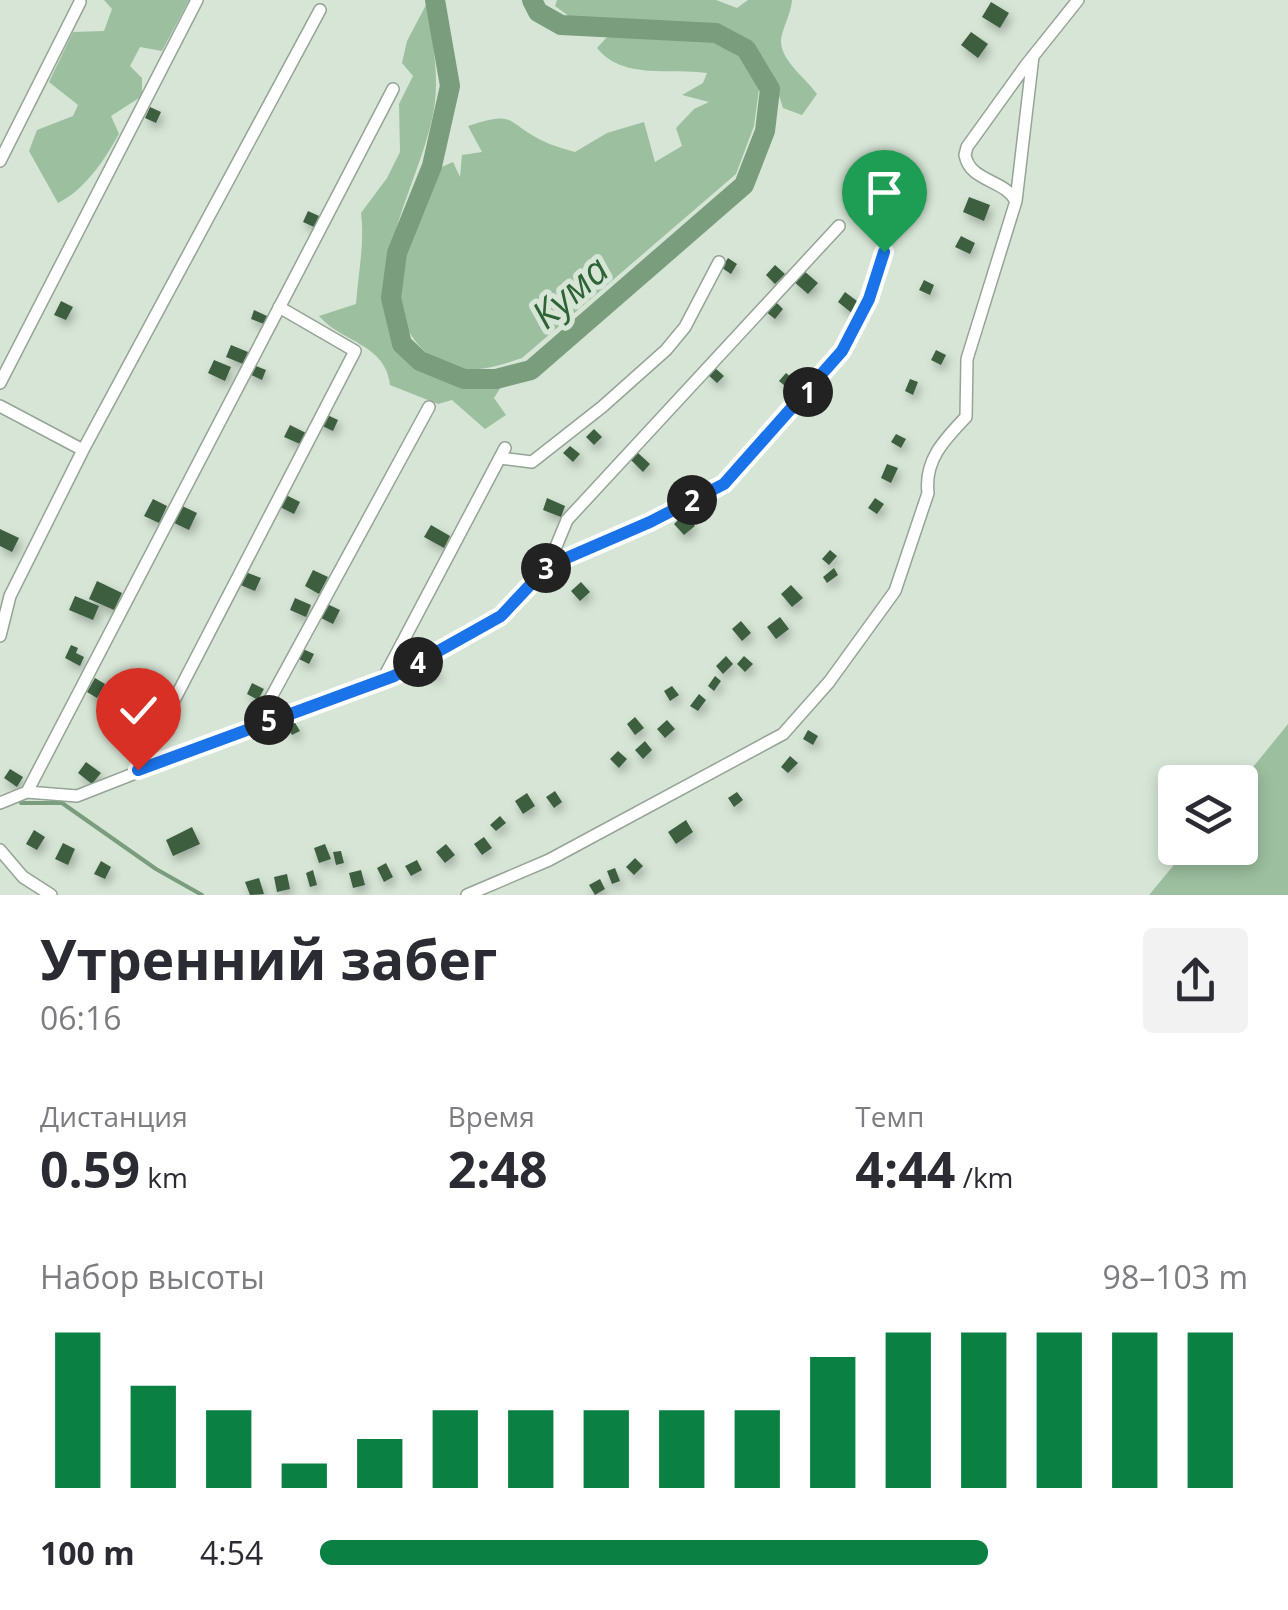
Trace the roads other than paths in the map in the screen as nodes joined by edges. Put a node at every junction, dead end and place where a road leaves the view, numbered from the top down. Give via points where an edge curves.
1 (197, 0) edge
2 (1078, 0) edge
3 (80, 2) edge
4 (320, 10) dead end
5 (1033, 56) junction
6 (393, 88) dead end
7 (0, 161) edge
8 (1016, 201) junction
9 (839, 226) dead end
10 (884, 252) dead end
11 (720, 262) dead end
12 (279, 308) junction
13 (0, 383) edge
14 (0, 406) edge
15 (429, 407) dead end
16 (83, 450) junction
17 (548, 566) junction
18 (0, 636) edge
19 (383, 679) junction
20 (256, 725) junction
21 (138, 770) junction
22 (27, 792) junction
23 (0, 804) edge
24 (0, 850) edge
25 (51, 895) edge
26 (467, 895) edge

1 - 13 street
2 - 5 street
3 - 7 street
4 - 16 street
5 - 8 street
5 - 8 street via 968,147 966,163
6 - 12 street
8 - 26 street via 967,359 966,417 930,464 920,522 895,590 829,682 783,734 549,860
9 - 17 street via 567,520
10 - 17 street via 842,351 724,484
11 - 19 street via 685,327 643,372 532,462 503,453
12 - 21 street via 355,351
12 - 22 street
14 - 16 street
15 - 20 street
16 - 18 street via 10,596
17 - 19 street via 501,616
19 - 20 street
20 - 21 street
21 - 22 street via 77,796
22 - 23 street
24 - 25 street via 23,877

